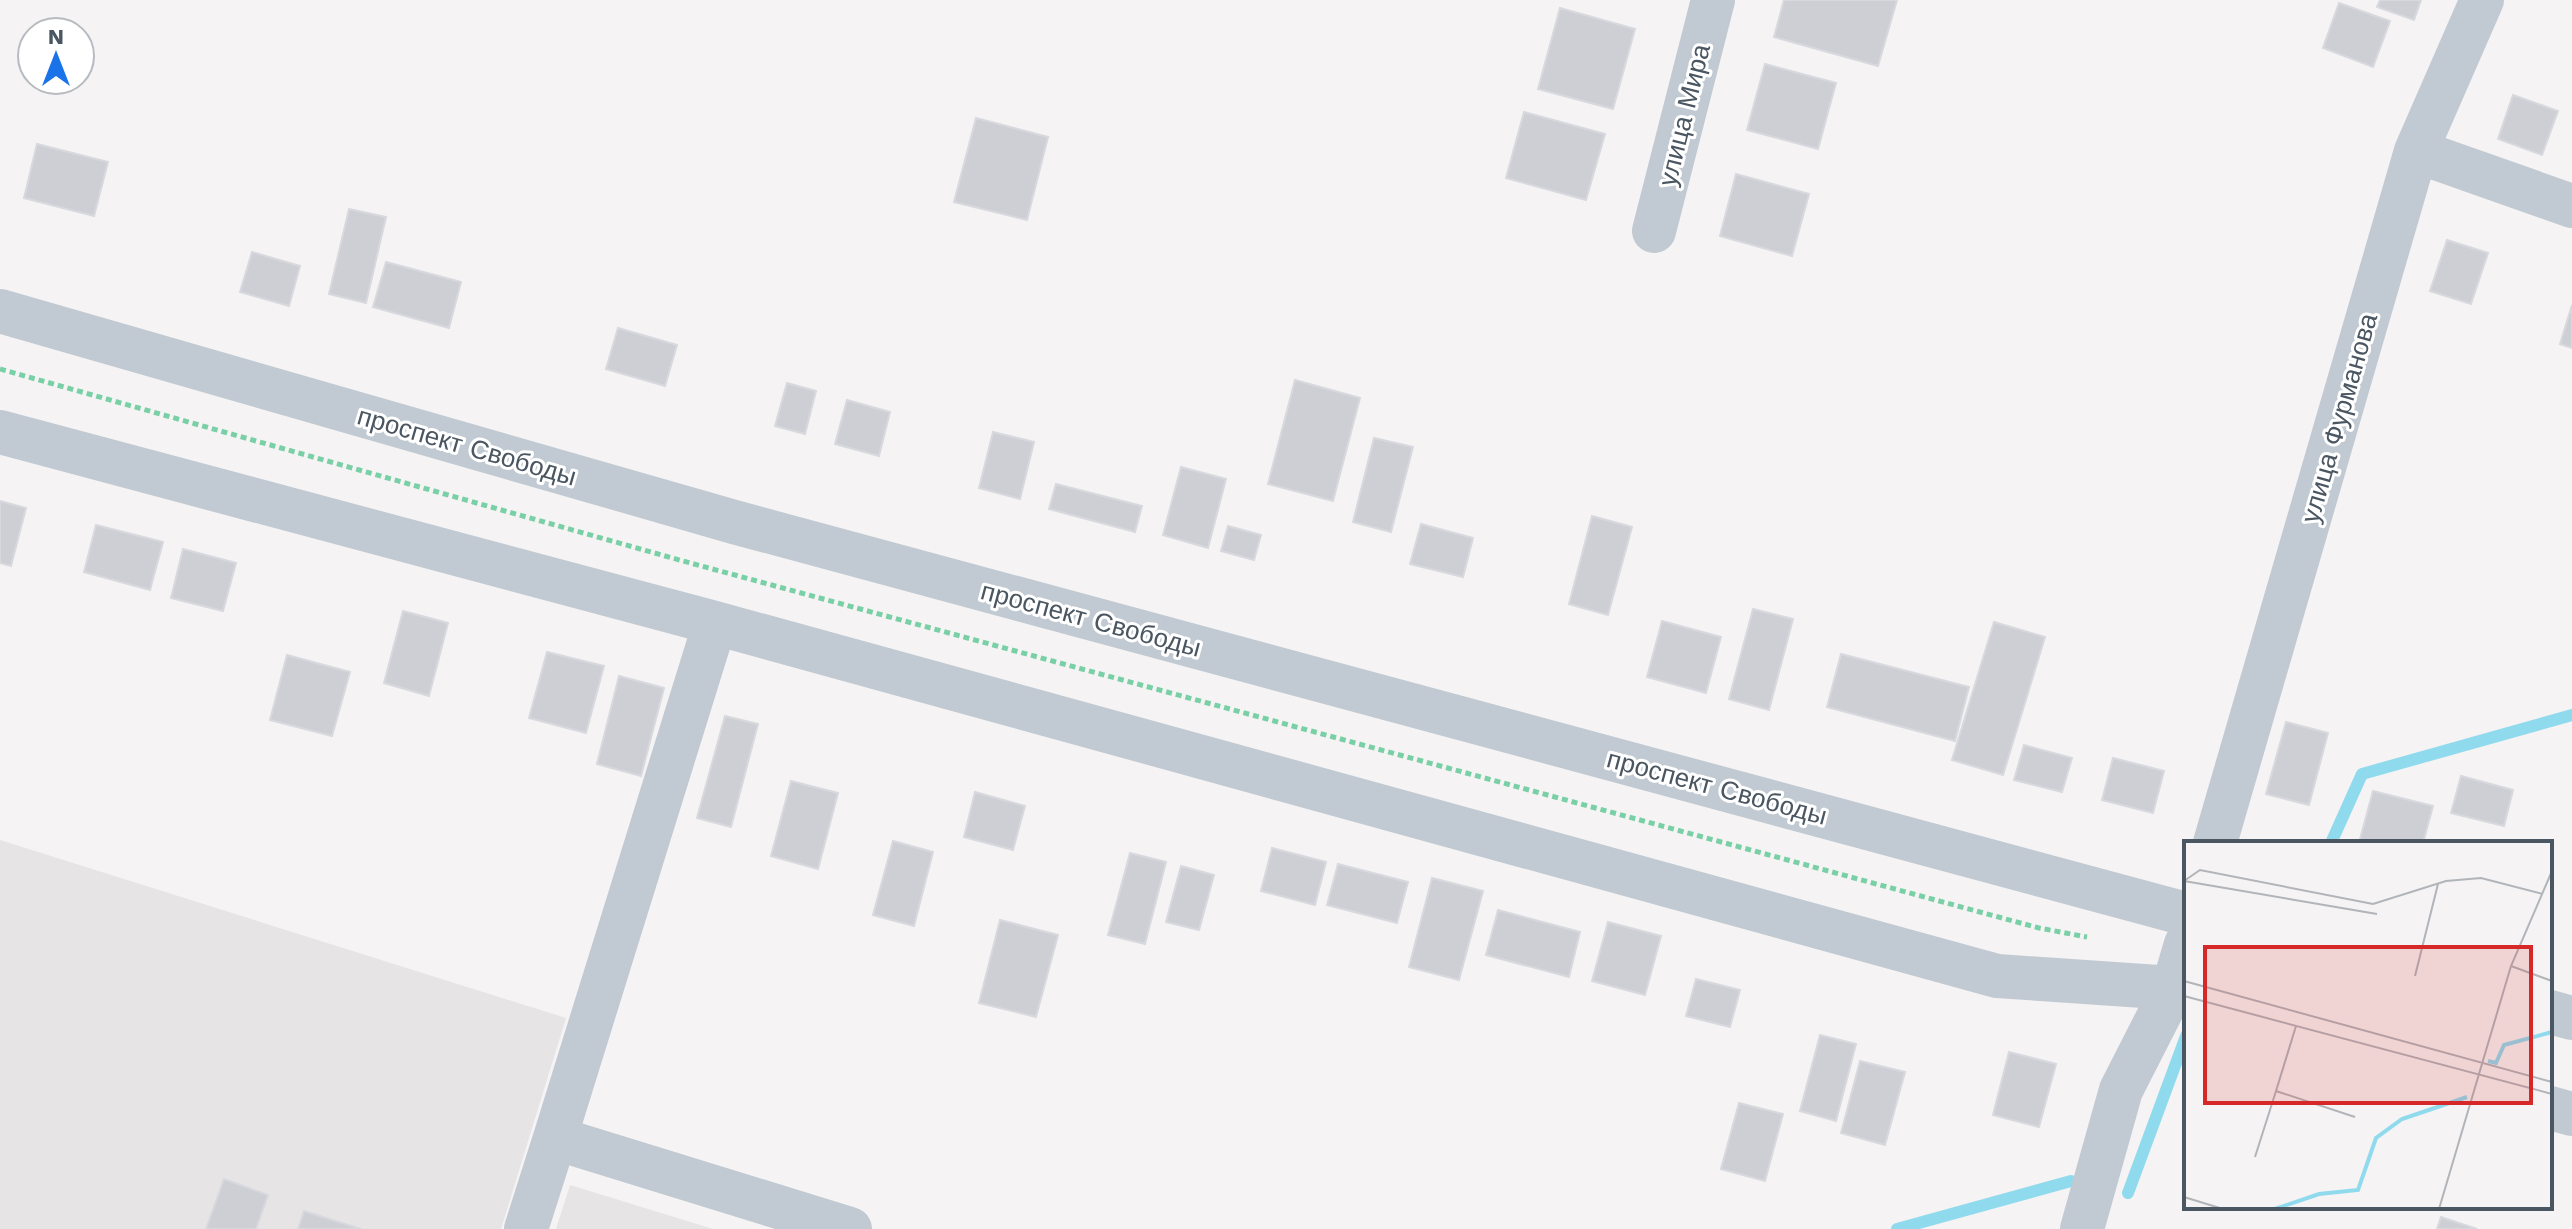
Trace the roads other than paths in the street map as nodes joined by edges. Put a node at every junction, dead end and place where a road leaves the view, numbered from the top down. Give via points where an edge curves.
1 (1713, 0) edge
2 (2482, 0) edge
3 (2416, 151) junction
4 (2572, 206) edge
5 (1654, 231) dead end
6 (0, 311) edge
7 (0, 432) edge
8 (715, 623) junction
9 (2216, 841) edge
10 (2184, 913) edge
11 (2184, 957) edge
12 (2179, 991) edge
13 (2552, 1013) edge
14 (2572, 1018) edge
15 (2552, 1109) edge
16 (2572, 1114) edge
17 (555, 1138) junction
18 (843, 1228) edge
19 (526, 1229) edge
20 (2082, 1229) edge

1 - 5 street, улица Мира
2 - 3 street, улица Фурманова
3 - 4 street
3 - 9 street, улица Фурманова
6 - 10 street, проспект Свободы via 719,518
7 - 8 street
8 - 12 street via 1997,976
8 - 17 street
11 - 12 street
12 - 20 street via 2121,1090
13 - 14 street
15 - 16 street
17 - 18 street
17 - 19 street

